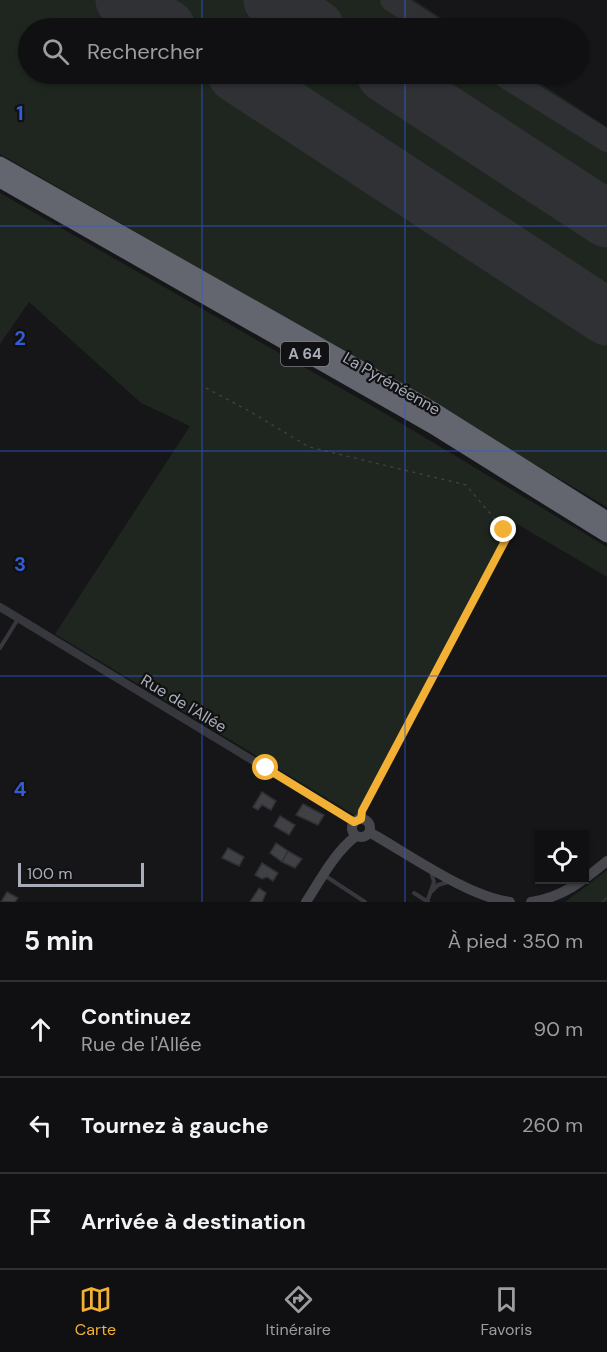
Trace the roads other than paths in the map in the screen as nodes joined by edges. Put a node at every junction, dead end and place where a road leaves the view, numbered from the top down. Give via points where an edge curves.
1 (0, 164) edge
2 (0, 180) edge
3 (607, 519) edge
4 (607, 535) edge
5 (2, 611) edge
6 (18, 618) junction
7 (0, 648) edge
8 (357, 820) junction
9 (369, 832) junction
10 (356, 836) junction
11 (607, 861) edge
12 (428, 866) junction
13 (324, 875) junction
14 (453, 880) junction
15 (414, 893) dead end
16 (429, 894) junction
17 (306, 902) edge
18 (365, 902) edge
19 (427, 902) edge
20 (510, 902) edge
21 (531, 902) edge

1 - 3 highway, La Pyrénéenne / A 64 via 434,410
2 - 4 highway, La Pyrénéenne / A 64 via 432,426
5 - 6 street, Rue de l'Allée
6 - 7 lane
6 - 8 street, Rue de l'Allée
8 - 9 street via 369,823
8 - 10 street via 351,828
9 - 10 street
9 - 12 street
10 - 13 street via 344,845
11 - 21 street via 562,894
12 - 14 street
12 - 16 lane via 434,882
13 - 17 street
13 - 18 lane
14 - 16 lane via 438,885
14 - 20 street via 482,895
15 - 19 lane
16 - 19 lane

